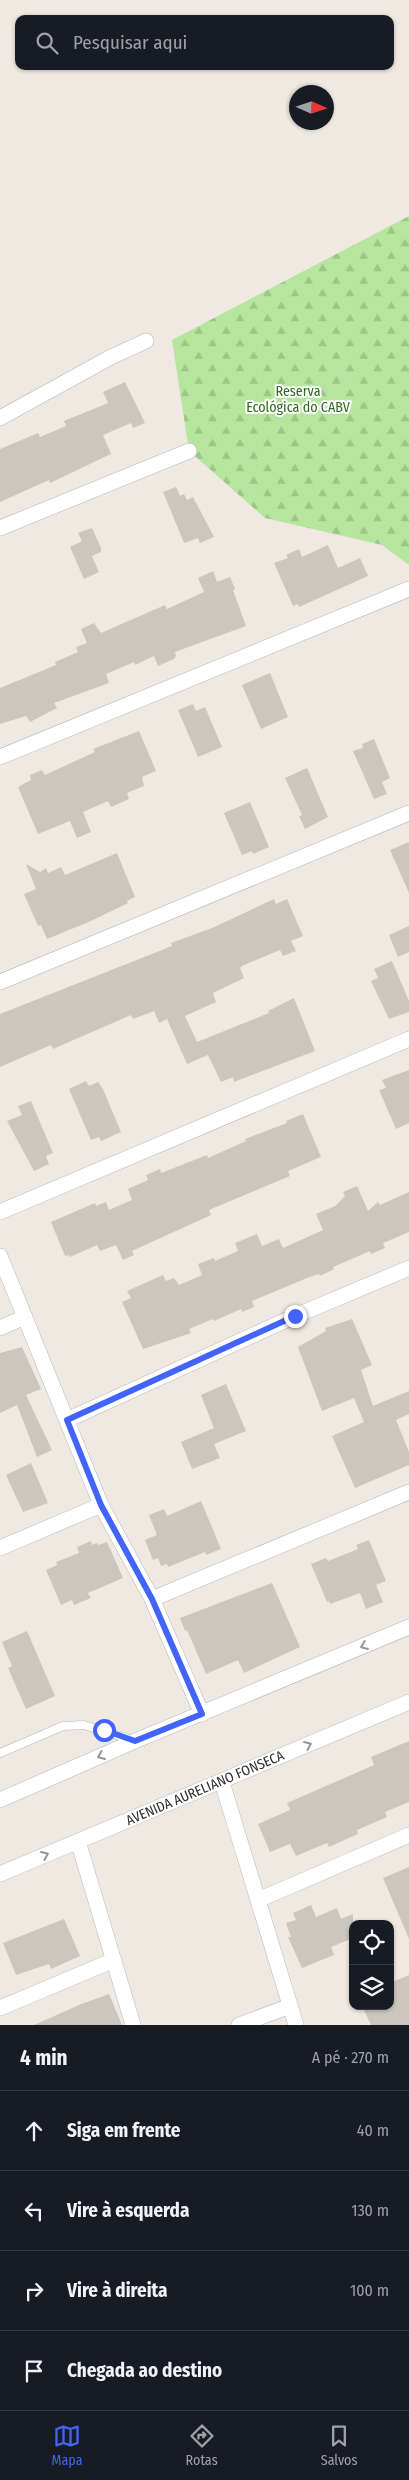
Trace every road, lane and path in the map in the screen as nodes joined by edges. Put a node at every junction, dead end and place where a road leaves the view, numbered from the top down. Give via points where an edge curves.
1 (146, 341) dead end
2 (0, 418) edge
3 (189, 451) dead end
4 (0, 528) edge
5 (409, 588) edge
6 (0, 758) edge
7 (409, 813) edge
8 (0, 982) edge
9 (409, 1038) edge
10 (0, 1212) edge
11 (0, 1256) edge
12 (409, 1268) edge
13 (25, 1318) junction
14 (0, 1328) edge
15 (67, 1420) junction
16 (409, 1492) edge
17 (101, 1505) junction
18 (0, 1548) edge
19 (152, 1599) junction
20 (409, 1627) edge
21 (409, 1702) edge
22 (202, 1714) junction
23 (135, 1741) junction
24 (0, 1752) edge
25 (222, 1782) junction
26 (0, 1800) edge
27 (409, 1835) edge
28 (78, 1840) junction
29 (0, 1874) edge
30 (258, 1900) junction
31 (114, 1960) junction
32 (290, 2006) junction
33 (0, 2008) edge
34 (133, 2025) edge
35 (239, 2025) edge
36 (296, 2025) edge

1 - 2 street
3 - 4 street
5 - 6 street
7 - 8 street
9 - 10 street
11 - 13 street
12 - 15 street
13 - 14 street
13 - 15 street
15 - 17 street
16 - 19 street
17 - 18 street
17 - 19 street
19 - 22 street
20 -> 22 street
25 -> 21 street, AVENIDA AURELIANO FONSECA
22 - 23 street
23 - 24 lane via 84,1725 63,1726
23 -> 26 street
25 - 28 street, AVENIDA AURELIANO FONSECA
25 - 30 street
27 - 30 street
29 -> 28 street, AVENIDA AURELIANO FONSECA
28 - 31 street
30 - 32 street
31 - 33 street
31 - 34 street
32 - 35 street
32 - 36 street

